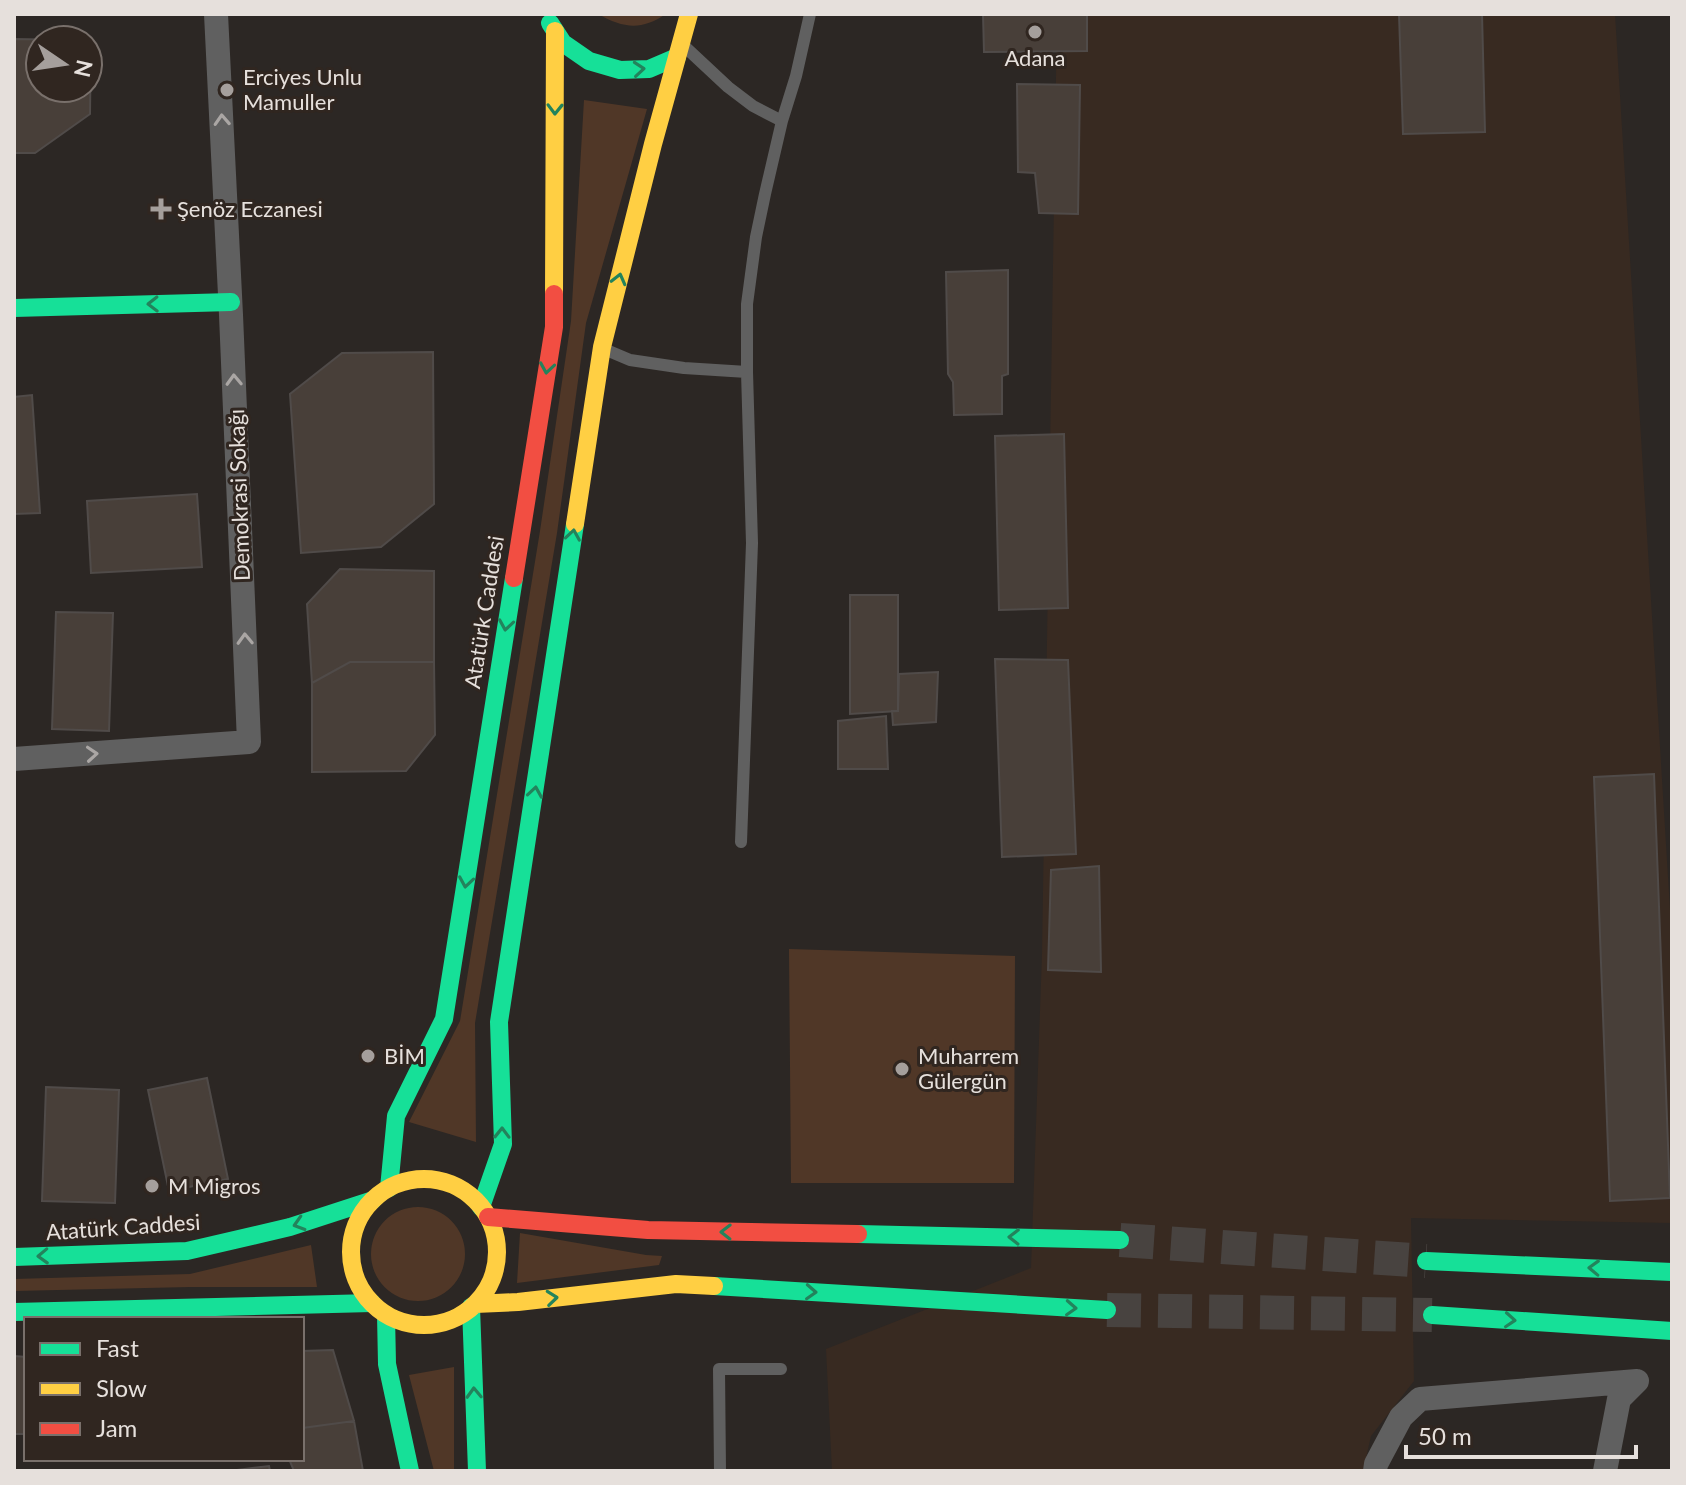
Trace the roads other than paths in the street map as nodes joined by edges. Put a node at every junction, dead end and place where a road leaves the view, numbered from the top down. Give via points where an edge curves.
1 (216, 14) edge
2 (689, 14) edge
3 (810, 14) edge
4 (546, 20) edge
5 (679, 50) junction
6 (782, 121) junction
7 (231, 302) junction
8 (14, 308) edge
9 (602, 347) junction
10 (747, 372) junction
11 (14, 759) edge
12 (741, 842) dead end
13 (381, 1194) junction
14 (484, 1212) junction
15 (1120, 1240) tunnel mouth
16 (14, 1257) edge
17 (1426, 1261) tunnel mouth
18 (1672, 1272) edge
19 (473, 1306) junction
20 (379, 1309) junction
21 (1107, 1310) tunnel mouth
22 (14, 1312) edge
23 (1432, 1315) tunnel mouth
24 (1672, 1331) edge
25 (781, 1369) dead end
26 (410, 1471) edge
27 (477, 1471) edge
28 (720, 1471) edge
29 (1375, 1471) edge
30 (1605, 1471) edge

7 -> 1 street, Demokrasi Sokağı
2 - 5 main road
3 - 6 lane
4 -> 5 main road via 563,43 589,61 620,70 649,69
4 -> 13 main road, Atatürk Caddesi via 554,327 444,1019 396,1116
5 - 6 lane via 753,106
9 -> 5 main road
6 - 10 lane via 756,237 747,304
7 -> 8 main road
11 -> 7 street, Demokrasi Sokağı via 249,742
9 - 10 lane via 630,360
14 -> 9 main road via 503,1144 499,1022
10 - 12 lane via 752,543
13 - 14 main road via 406,1181 444,1182 461,1189
13 -> 16 main road, Atatürk Caddesi via 290,1227 187,1251
13 - 20 main road via 359,1218 352,1240 358,1285
15 -> 14 main road via 648,1230
14 - 19 main road via 497,1253 486,1290
18 -> 17 main road
19 - 20 main road via 442,1323 423,1325 404,1323
19 -> 21 main road via 676,1284
27 -> 19 main road
20 - 22 main road
20 - 26 main road
23 -> 24 main road
25 - 28 lane via 719,1369
29 - 30 street via 1401,1417 1420,1399 1637,1381 1619,1399

